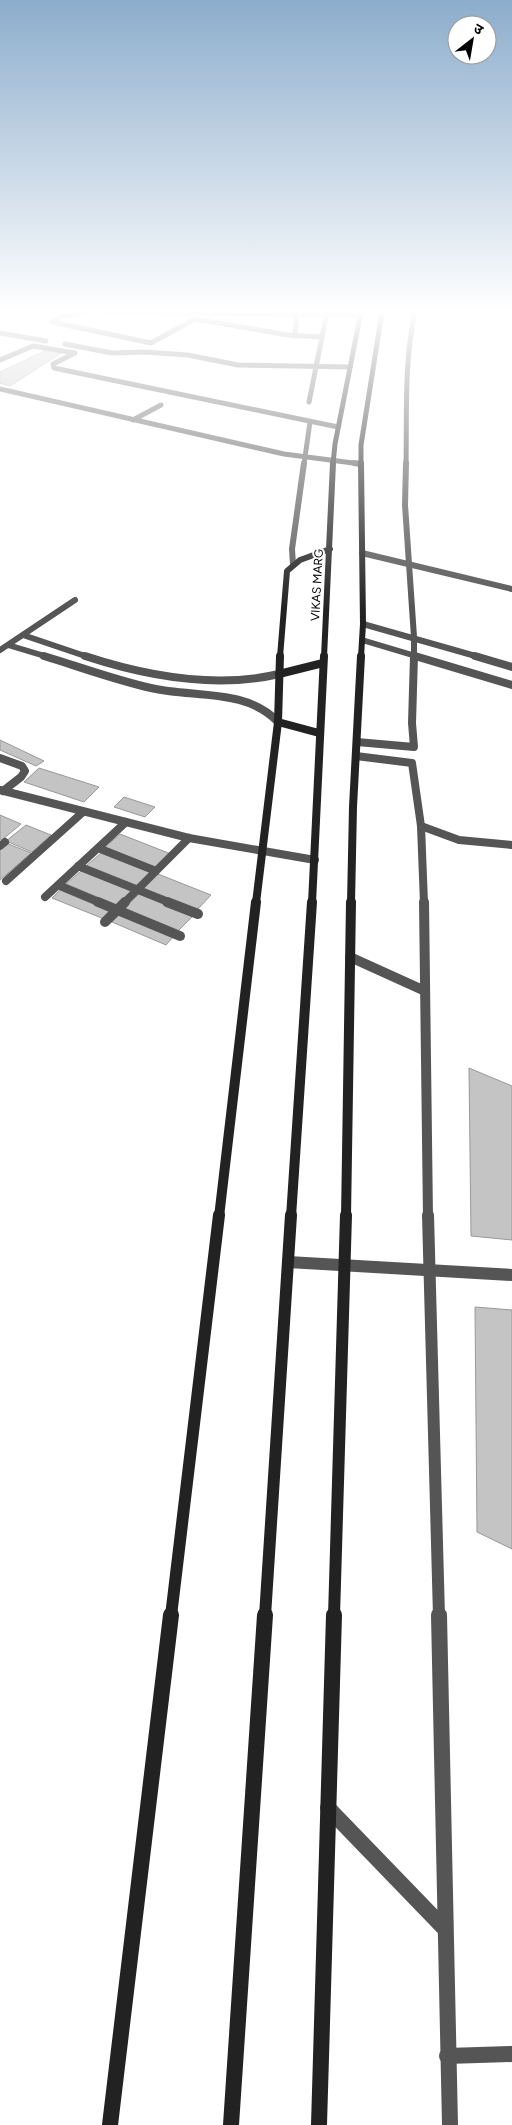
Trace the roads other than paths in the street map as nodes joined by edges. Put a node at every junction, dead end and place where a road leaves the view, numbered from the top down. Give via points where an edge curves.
1 (94, 411) edge
2 (149, 411) edge
3 (259, 411) edge
4 (341, 411) edge
5 (366, 411) edge
6 (407, 411) edge
7 (133, 420) junction
8 (310, 422) junction
9 (338, 427) junction
10 (304, 458) junction
11 (333, 462) junction
12 (361, 464) junction
13 (330, 549) junction
14 (362, 553) junction
15 (409, 563) junction
16 (293, 565) junction
17 (512, 588) edge
18 (75, 600) dead end
19 (363, 624) junction
20 (23, 635) junction
21 (414, 637) junction
22 (362, 640) junction
23 (8, 645) junction
24 (0, 650) edge
25 (413, 656) junction
26 (323, 663) junction
27 (512, 667) edge
28 (279, 674) junction
29 (192, 678) junction
30 (512, 685) edge
31 (188, 693) junction
32 (278, 722) junction
33 (320, 733) junction
34 (357, 742) junction
35 (414, 747) junction
36 (356, 756) junction
37 (0, 758) edge
38 (412, 763) junction
39 (1, 791) edge
40 (83, 812) junction
41 (126, 822) junction
42 (421, 826) junction
43 (189, 838) junction
44 (512, 845) edge
45 (98, 848) junction
46 (261, 850) junction
47 (315, 860) junction
48 (78, 866) junction
49 (156, 871) junction
50 (6, 881) dead end
51 (58, 885) junction
52 (137, 890) junction
53 (45, 897) dead end
54 (117, 910) junction
55 (198, 914) dead end
56 (105, 922) dead end
57 (180, 936) dead end
58 (350, 957) junction
59 (425, 991) junction
60 (288, 1262) junction
61 (345, 1265) junction
62 (429, 1270) junction
63 (512, 1275) edge
64 (328, 1808) junction
65 (444, 1928) junction
66 (512, 2054) edge
67 (447, 2056) junction
68 (110, 2125) edge
69 (230, 2125) edge
70 (319, 2125) edge
71 (450, 2125) edge

1 - 7 street
2 - 7 street
3 - 8 street
4 - 9 main road, VIKAS MARG
5 - 12 main road via 360,445
6 - 15 street
7 - 10 street
8 - 9 street
8 - 10 street
9 - 11 main road, VIKAS MARG
10 - 11 street
10 - 16 street via 292,549
11 - 12 street
11 - 13 main road, VIKAS MARG
12 - 14 main road
13 - 16 main road
13 - 26 main road, VIKAS MARG
14 - 15 street
14 - 19 main road
15 - 17 street
15 - 21 street
16 - 28 main road via 287,571
18 - 20 street
19 - 21 street
19 - 22 main road
20 - 23 street
20 - 29 street via 140,672
21 - 25 street
21 - 27 street
22 - 25 street
22 - 34 main road
23 - 24 street
23 - 31 street via 151,688
25 - 30 street
25 - 35 street
26 - 28 main road
26 - 33 main road, VIKAS MARG
28 - 29 street via 252,679
28 - 32 main road
29 - 31 street
31 - 32 street via 254,705 267,710
32 - 33 main road
32 - 46 main road
33 - 47 main road, VIKAS MARG
34 - 35 street
34 - 36 main road
35 - 38 street
36 - 38 street
36 - 58 main road
37 - 39 street via 25,770 21,777
38 - 42 street
39 - 40 street
40 - 41 street
40 - 50 street
41 - 43 street
41 - 45 street
42 - 44 street via 459,840
42 - 59 street
43 - 46 street
43 - 49 street
45 - 48 street
45 - 49 street
46 - 47 street
46 - 68 main road
47 - 60 main road, VIKAS MARG
48 - 51 street
48 - 52 street
49 - 52 street
51 - 53 street
51 - 54 street
52 - 54 street
52 - 55 street
54 - 56 street
54 - 57 street
58 - 59 street
58 - 61 main road
59 - 62 street
60 - 61 street
60 - 69 main road, VIKAS MARG
61 - 62 street
61 - 64 main road
62 - 63 street
62 - 65 street
64 - 65 street
64 - 70 main road
65 - 67 street
66 - 67 street
67 - 71 street

